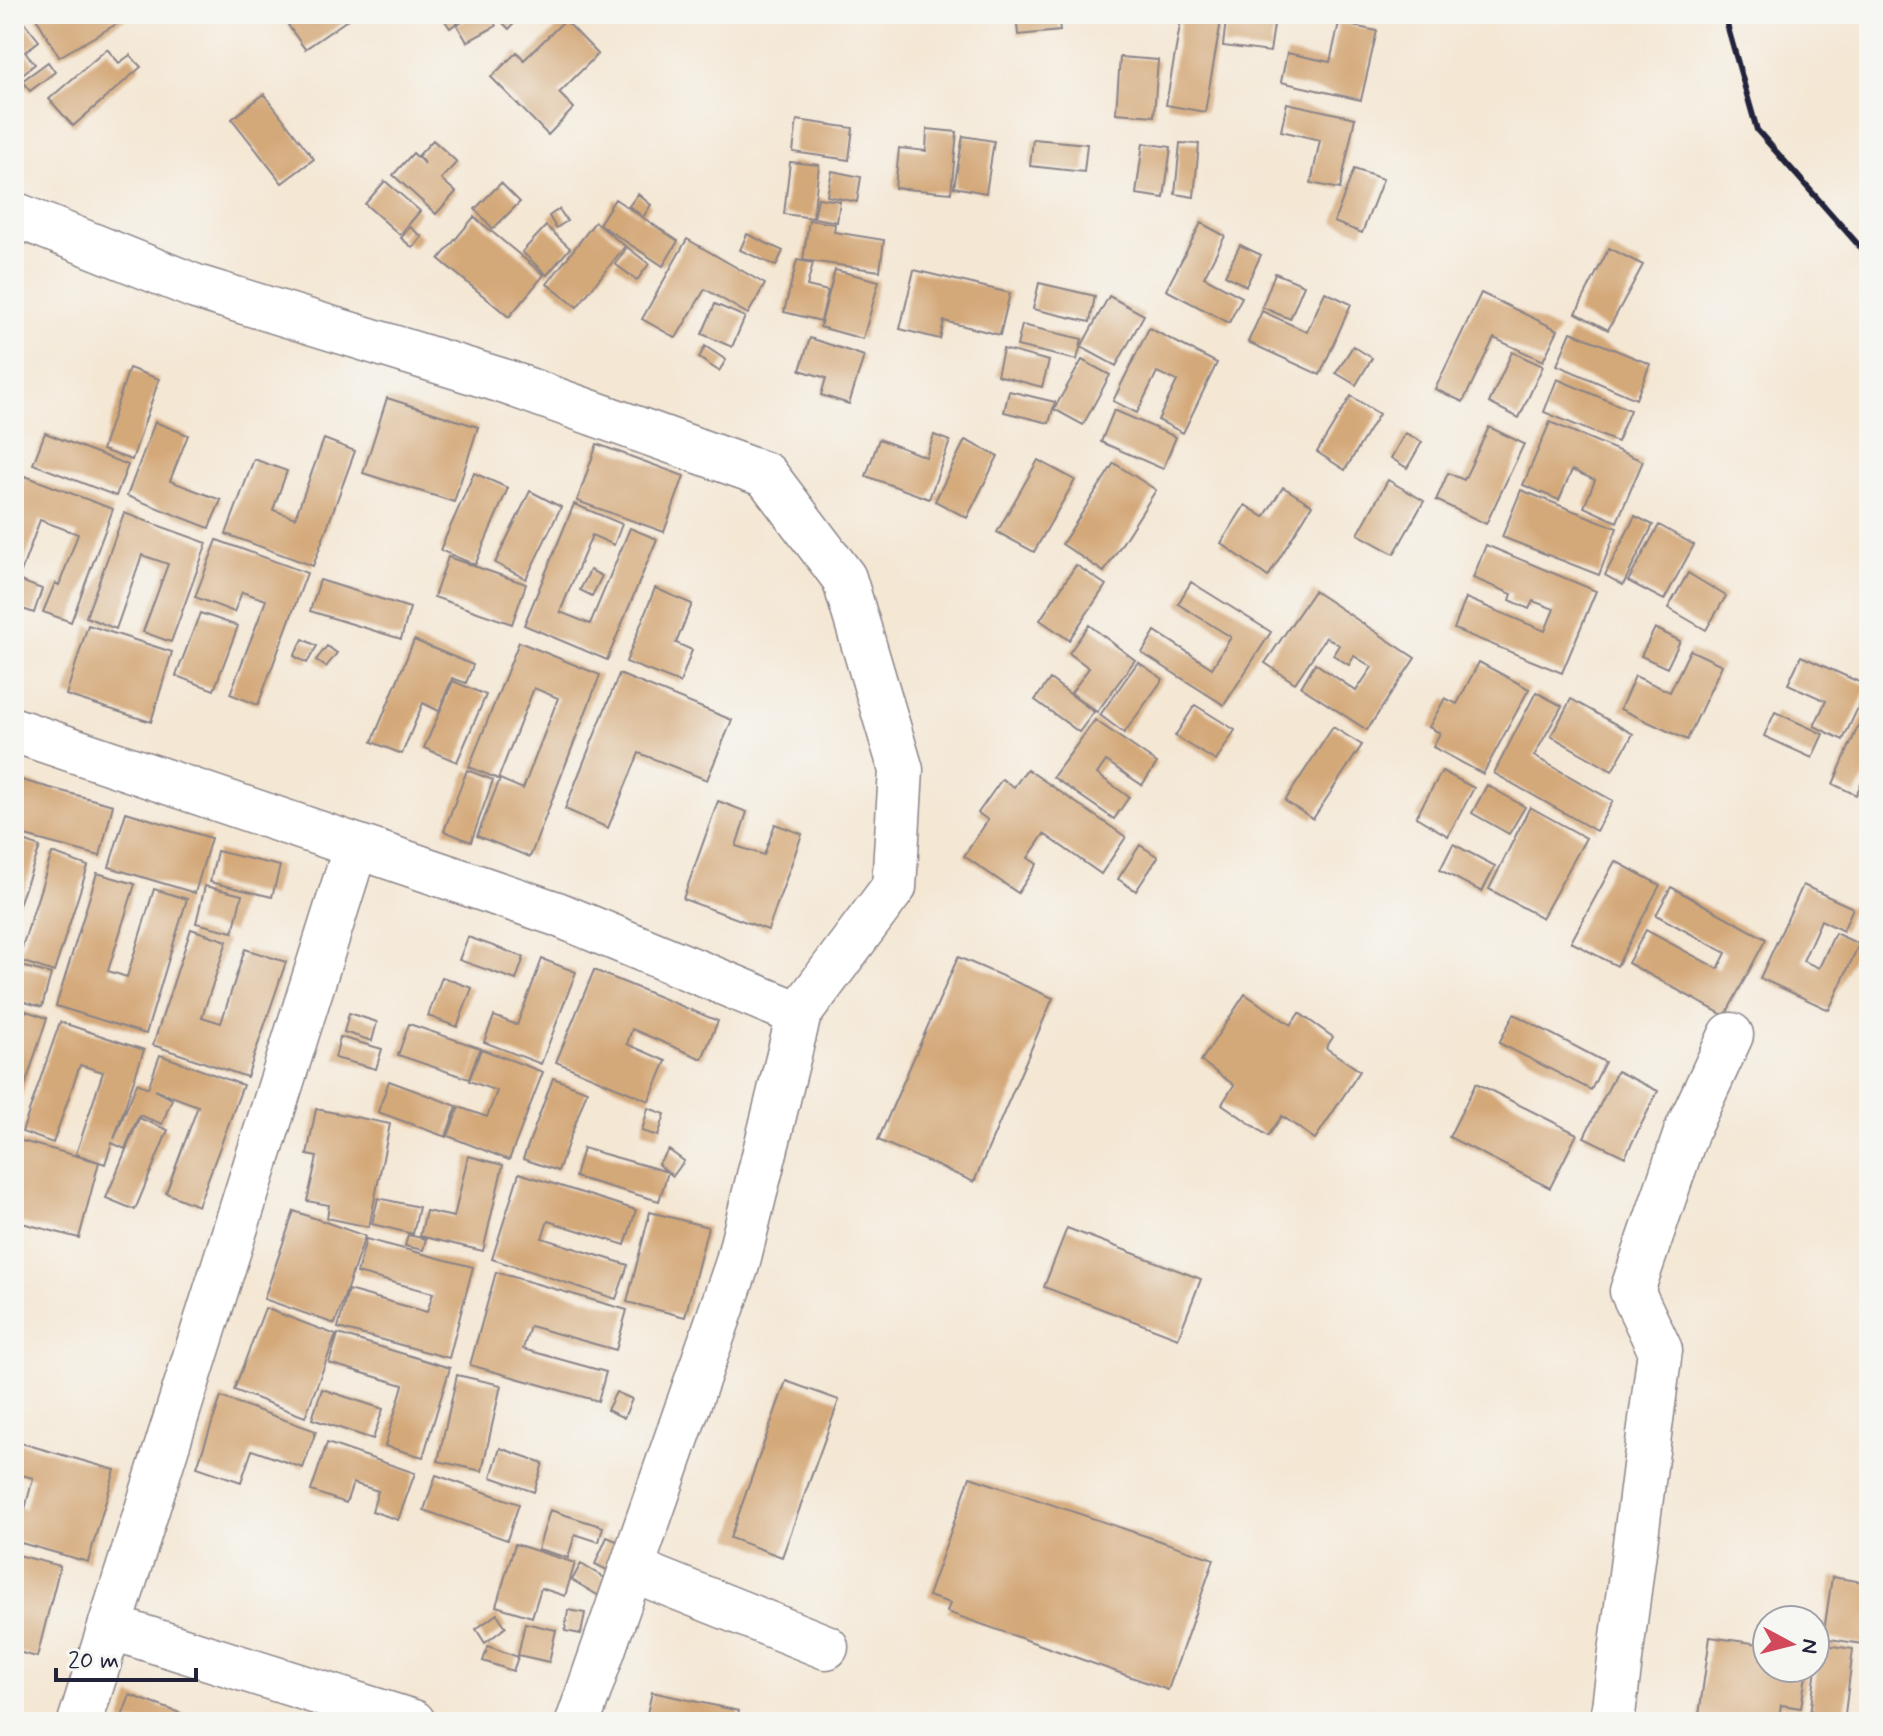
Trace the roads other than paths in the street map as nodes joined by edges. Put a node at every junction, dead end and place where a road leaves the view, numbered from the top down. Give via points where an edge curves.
1 (14, 214) edge
2 (14, 730) edge
3 (356, 846) junction
4 (799, 1014) junction
5 (1731, 1035) dead end
6 (631, 1569) junction
7 (110, 1627) junction
8 (826, 1647) dead end
9 (80, 1722) edge
10 (413, 1722) edge
11 (578, 1722) edge
12 (1612, 1722) edge

1 - 4 street via 196,287 503,381 766,475 844,578 901,770 894,887
2 - 3 street
3 - 4 street via 557,914
3 - 7 street
4 - 6 street via 737,1265
5 - 12 street via 1687,1130 1632,1291 1660,1350
6 - 8 street
6 - 11 street
7 - 9 street
7 - 10 street

